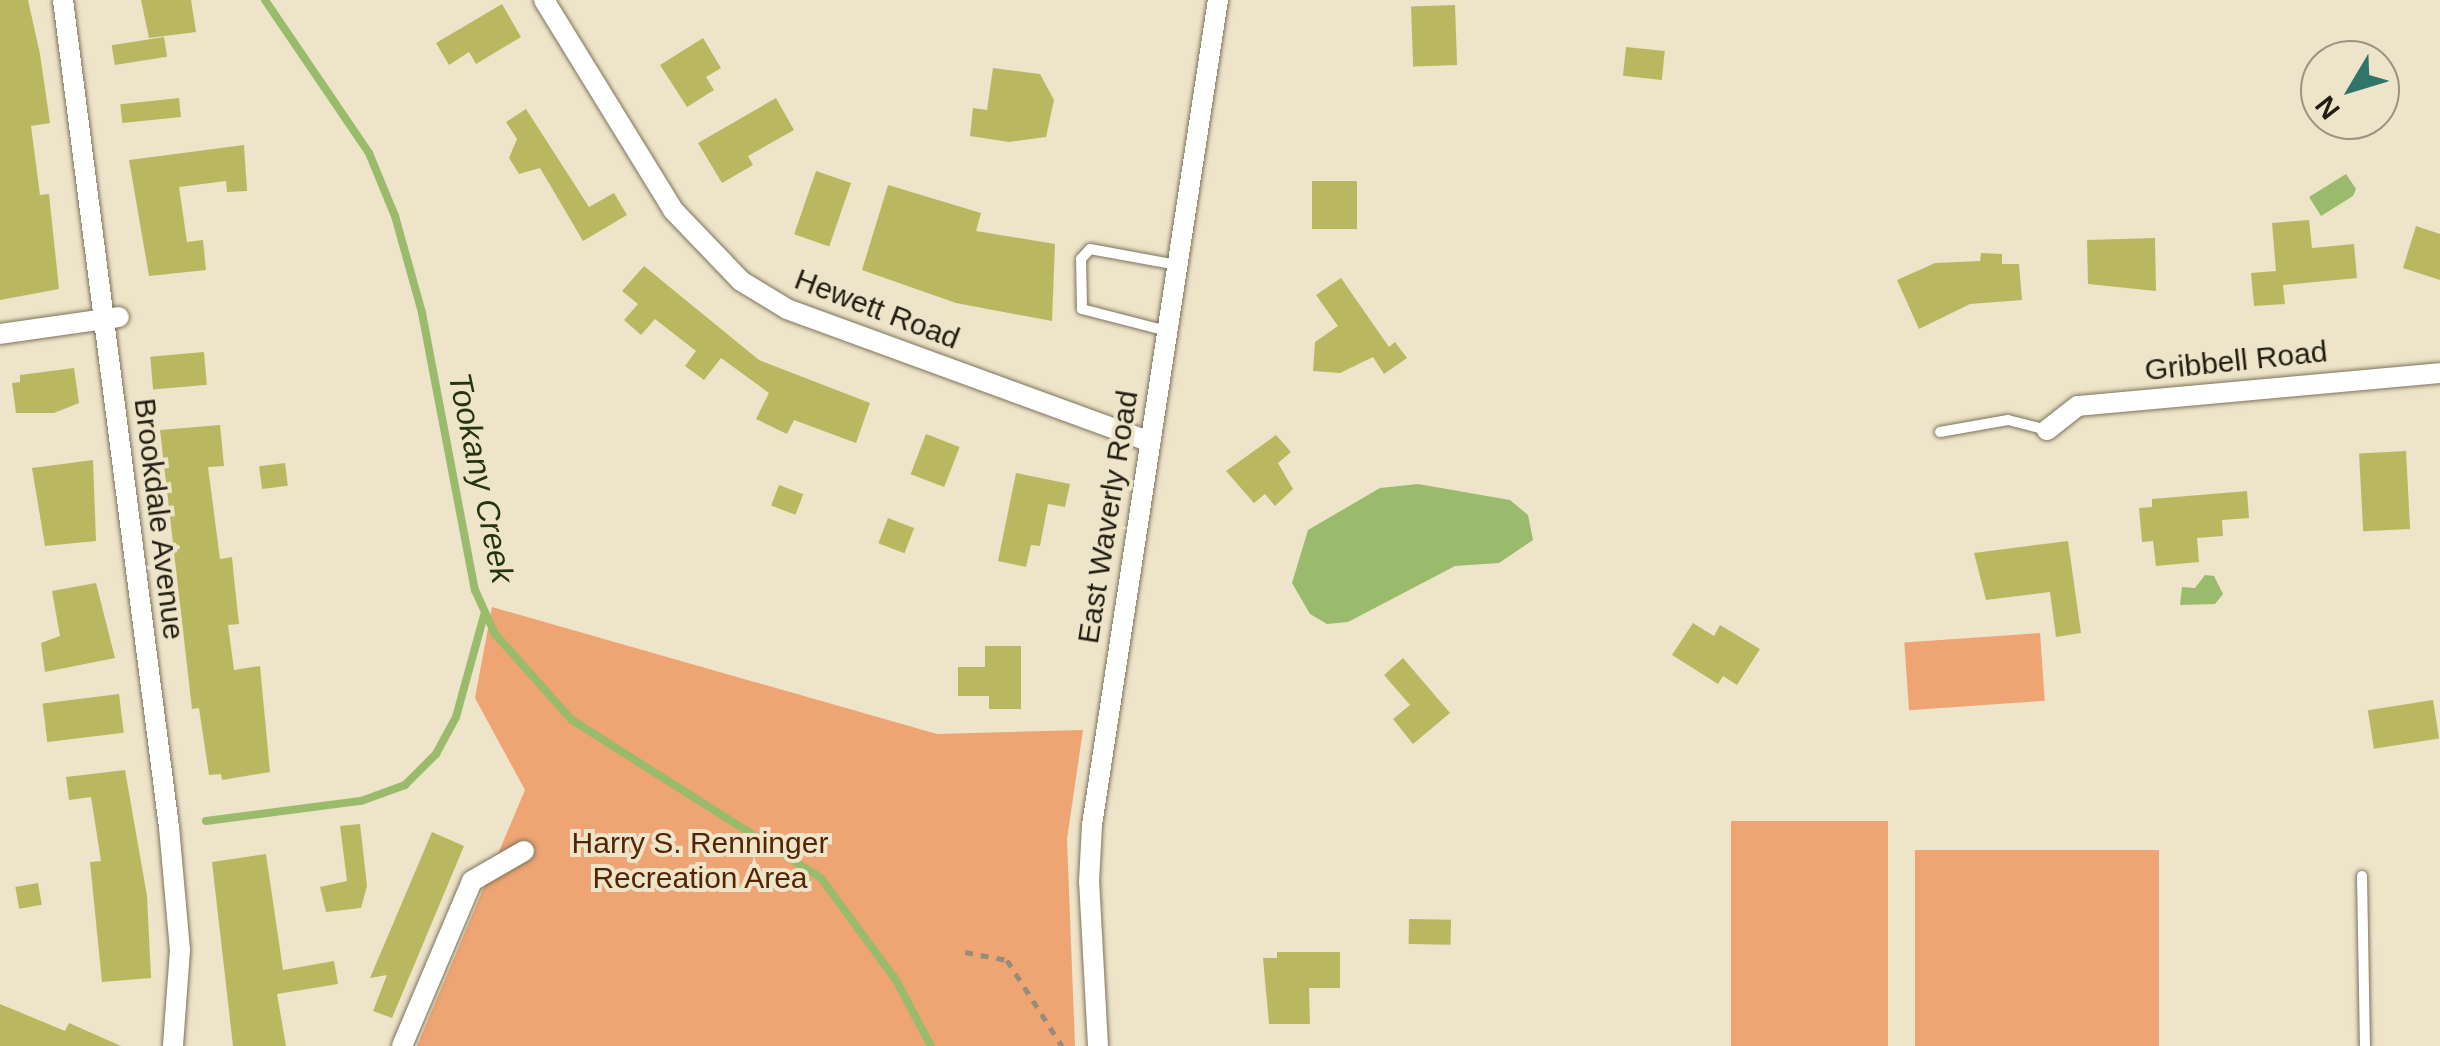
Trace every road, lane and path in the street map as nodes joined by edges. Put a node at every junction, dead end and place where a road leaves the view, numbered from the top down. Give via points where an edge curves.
1 (63, 0) edge
2 (544, 0) edge
3 (1218, 0) edge
4 (1177, 265) junction
5 (110, 318) junction
6 (1167, 331) junction
7 (0, 334) edge
8 (2440, 373) edge
9 (2047, 430) joint
10 (1940, 432) dead end
11 (1150, 442) junction
12 (524, 851) dead end
13 (2362, 876) dead end
14 (966, 952) dead end
15 (172, 1046) edge
16 (402, 1046) edge
17 (1062, 1046) edge
18 (1098, 1046) edge
19 (2365, 1046) edge

1 - 5 street, Brookdale Avenue
2 - 11 street, Hewett Road via 674,210 741,281 787,309
3 - 4 street, East Waverly Road
4 - 6 street, East Waverly Road
4 - 6 lane via 1090,248 1081,259 1082,309
5 - 7 street
5 - 15 street, Brookdale Avenue via 180,950
6 - 11 street, East Waverly Road
8 - 9 street, Gribbell Road via 2078,406
9 - 10 lane via 2008,420
11 - 18 street, East Waverly Road via 1089,857
12 - 16 street via 472,881
13 - 19 lane
14 - 17 path via 1007,960

